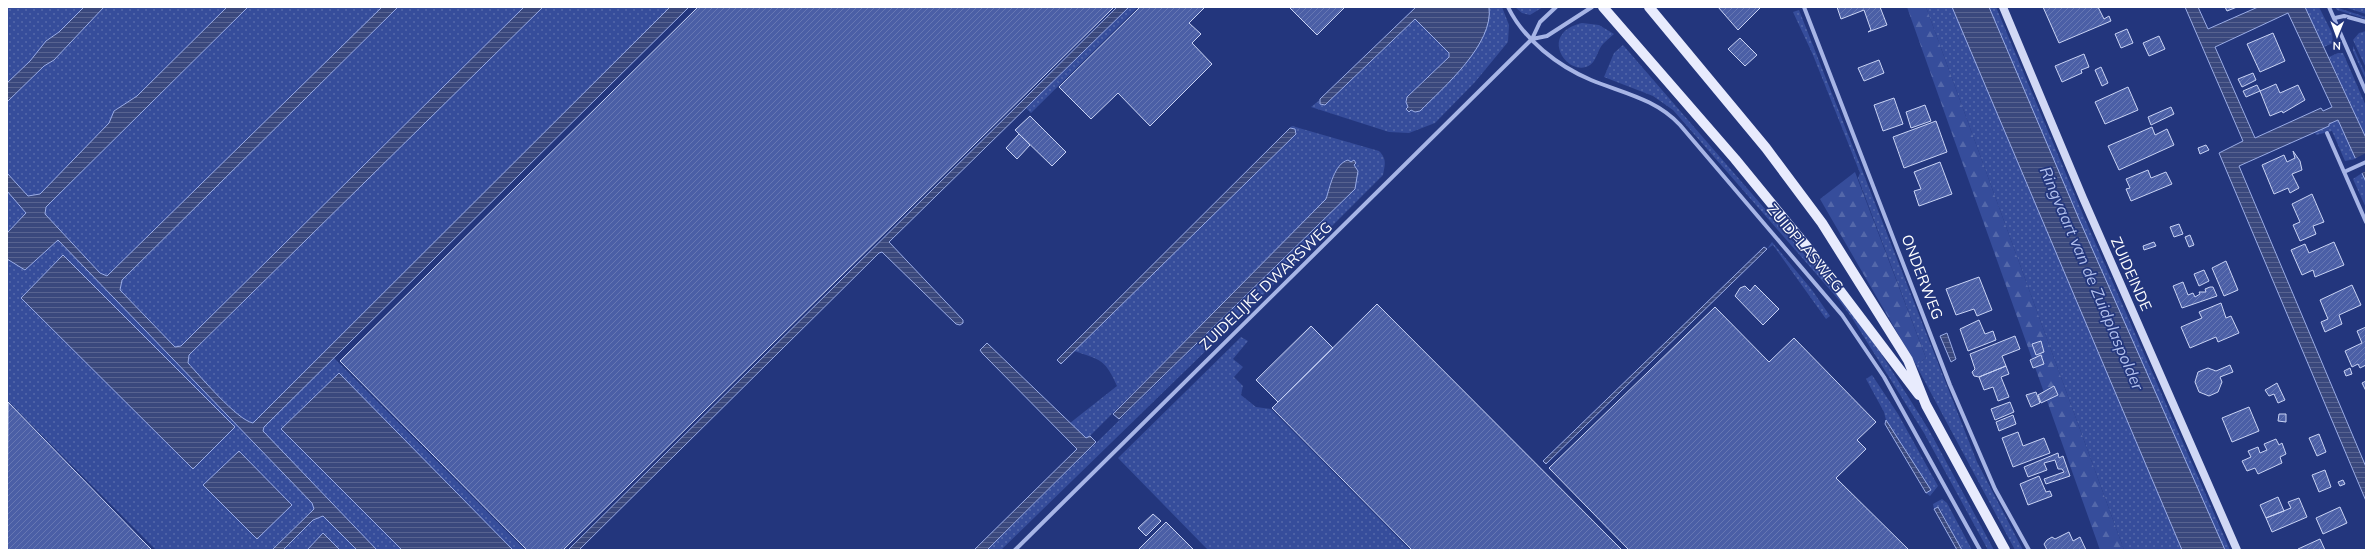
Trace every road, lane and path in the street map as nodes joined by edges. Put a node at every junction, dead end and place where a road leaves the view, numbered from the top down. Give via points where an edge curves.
1 (1508, 7) edge
2 (1556, 7) edge
3 (1592, 7) edge
4 (1603, 7) edge
5 (1649, 7) edge
6 (1804, 7) edge
7 (2003, 7) edge
8 (2329, 7) edge
9 (2335, 18) junction
10 (2366, 22) edge
11 (1532, 39) junction
12 (2366, 92) edge
13 (2327, 134) dead end
14 (2366, 162) edge
15 (2344, 172) junction
16 (2366, 222) edge
17 (1926, 405) junction
18 (1015, 550) edge
19 (1980, 550) edge
20 (2005, 550) edge
21 (2029, 550) edge
22 (2237, 550) edge

1 - 11 street, ZUIDPLASWEG via 1514,20
2 - 11 street, ZUIDELIJKE DWARSWEG via 1540,22
3 - 11 street, ZUIDELIJKE DWARSWEG via 1547,36
4 - 17 main road, ZUIDPLASWEG via 1735,158 1808,247
5 - 17 main road, ZUIDPLASWEG via 1766,148 1822,223 1908,360
6 - 21 street, ONDERWEG via 1950,385 1995,489
7 - 22 street, ZUIDEINDE via 2083,198
8 - 9 street
9 - 10 street via 2344,16
9 - 12 street
11 - 18 street, ZUIDELIJKE DWARSWEG
11 - 19 street, ZUIDPLASWEG via 1562,66 1648,101 1669,113 1680,125 1842,315 1884,377
13 - 15 street
14 - 15 street
15 - 16 street
17 - 20 main road, ZUIDPLASWEG

